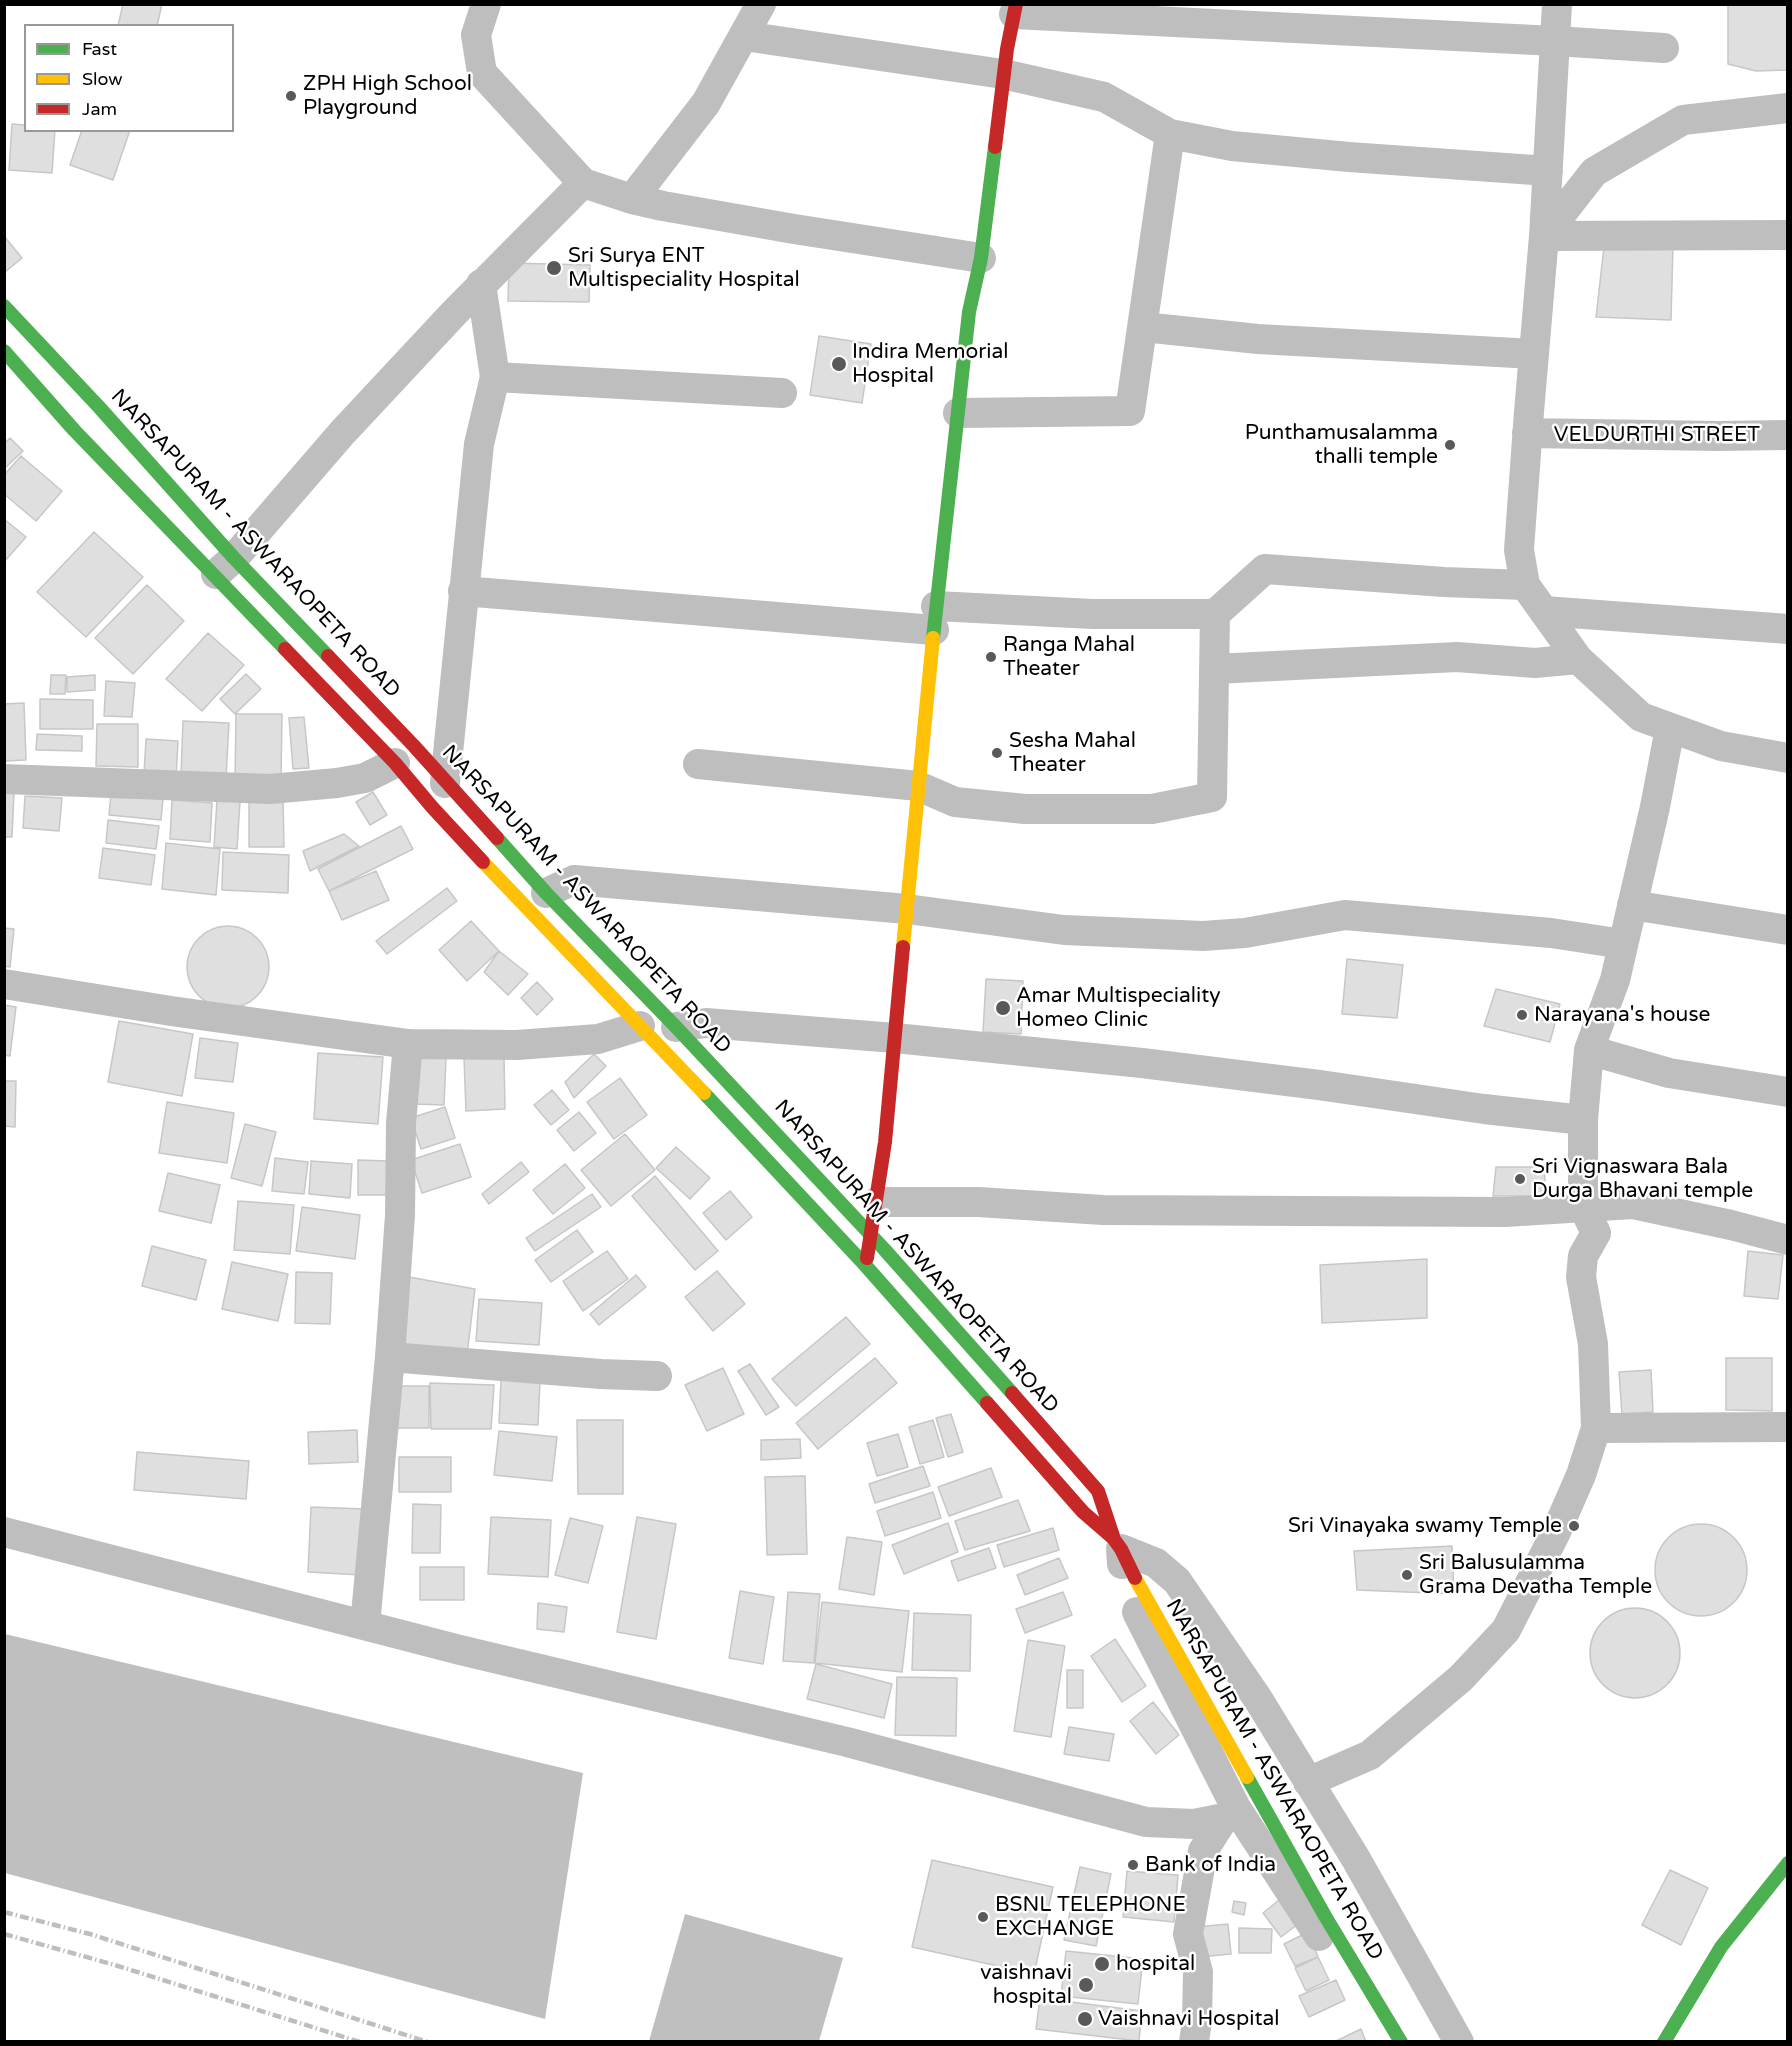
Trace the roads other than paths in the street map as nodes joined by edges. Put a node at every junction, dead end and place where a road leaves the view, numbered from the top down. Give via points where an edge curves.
1 (486, 4) edge
2 (761, 4) edge
3 (1557, 4) edge
4 (1015, 9) edge
5 (744, 36) junction
6 (1555, 41) junction
7 (1664, 48) dead end
8 (1003, 74) junction
9 (1788, 108) edge
10 (1170, 134) junction
11 (1548, 171) junction
12 (583, 183) junction
13 (632, 199) junction
14 (1788, 235) edge
15 (1544, 236) junction
16 (981, 258) junction
17 (481, 284) junction
18 (4, 306) edge
19 (1143, 327) junction
20 (4, 351) edge
21 (1534, 354) junction
22 (495, 377) junction
23 (782, 393) dead end
24 (958, 413) junction
25 (1527, 433) junction
26 (1788, 435) edge
27 (224, 567) junction
28 (1526, 585) junction
29 (463, 591) junction
30 (1544, 611) junction
31 (1215, 614) junction
32 (935, 618) junction
33 (1788, 629) edge
34 (1578, 660) junction
35 (1214, 669) junction
36 (1670, 728) junction
37 (1788, 758) edge
38 (395, 763) junction
39 (698, 764) dead end
40 (4, 779) edge
41 (445, 783) junction
42 (918, 786) junction
43 (546, 893) junction
44 (1632, 905) junction
45 (907, 909) junction
46 (1788, 930) edge
47 (1623, 944) junction
48 (4, 984) edge
49 (640, 1026) junction
50 (676, 1027) junction
51 (895, 1038) junction
52 (408, 1044) junction
53 (1589, 1050) junction
54 (1788, 1092) edge
55 (1583, 1120) junction
56 (877, 1202) junction
57 (1583, 1206) junction
58 (871, 1235) junction
59 (1788, 1240) edge
60 (865, 1265) junction
61 (390, 1357) junction
62 (657, 1376) dead end
63 (1788, 1427) edge
64 (1596, 1428) junction
65 (4, 1532) edge
66 (1117, 1543) junction
67 (365, 1625) junction
68 (1308, 1782) junction
69 (1230, 1813) junction
70 (1788, 1863) edge
71 (1194, 2042) edge
72 (1382, 2042) edge
73 (1401, 2042) edge
74 (1459, 2042) edge
75 (1664, 2042) edge

1 - 12 street via 476,35 482,73
2 - 5 street
3 - 6 street
4 - 6 street
4 - 8 main road
5 - 8 street
5 - 13 street via 706,103
6 - 7 street
6 - 11 street
8 - 10 street via 1104,97
8 - 16 main road
9 - 15 street via 1683,120 1594,171
10 - 11 street via 1255,149
10 - 19 street
11 - 15 street
12 - 13 street
12 - 17 street
13 - 16 street
14 - 15 street
15 - 21 street
16 - 24 main road via 969,312
17 - 22 street
17 - 27 street
18 - 27 main road, NARSAPURAM - ASWARAOPETA ROAD via 99,406
19 - 21 street via 1258,339
19 - 24 street via 1131,411
20 - 27 main road, NARSAPURAM - ASWARAOPETA ROAD via 74,430
21 - 25 street
22 - 23 street
22 - 29 street via 479,444
24 - 32 main road
25 - 26 street, VELDURTHI STREET
25 - 28 street via 1519,550
27 - 38 main road, NARSAPURAM - ASWARAOPETA ROAD
27 - 41 main road, NARSAPURAM - ASWARAOPETA ROAD via 414,746
28 - 30 street
28 - 31 street via 1265,569
29 - 32 street
29 - 41 street
30 - 33 street
30 - 34 street
31 - 32 street
31 - 35 street
32 - 42 main road
34 - 35 street via 1535,663 1457,657
34 - 36 street via 1641,717
35 - 42 street via 1212,797 1152,808 1026,808 955,802
36 - 37 street via 1722,746
36 - 44 street
38 - 40 street via 365,778 270,789
38 - 49 main road, NARSAPURAM - ASWARAOPETA ROAD
39 - 42 street
41 - 43 main road, NARSAPURAM - ASWARAOPETA ROAD
42 - 45 main road
43 - 45 street via 573,880
43 - 50 main road, NARSAPURAM - ASWARAOPETA ROAD
44 - 46 street
44 - 47 street
45 - 47 street via 1064,930 1203,936 1245,933 1345,915 1551,933
45 - 51 main road
47 - 53 street via 1615,980
48 - 52 street
49 - 52 street via 598,1039 516,1045
49 - 60 main road, NARSAPURAM - ASWARAOPETA ROAD
50 - 51 street via 706,1023
50 - 58 main road, NARSAPURAM - ASWARAOPETA ROAD
51 - 55 street via 1154,1065
51 - 56 main road
52 - 61 street
53 - 54 street via 1669,1073
53 - 55 street
55 - 57 street
56 - 57 street via 978,1202 1103,1210 1505,1212
56 - 58 main road
57 - 59 street via 1633,1204
57 - 64 street via 1596,1233 1583,1256 1581,1277 1593,1344
58 - 60 main road
58 - 66 main road, NARSAPURAM - ASWARAOPETA ROAD via 1098,1491
60 - 66 main road, NARSAPURAM - ASWARAOPETA ROAD via 1083,1512
61 - 62 street
61 - 67 street
63 - 64 street
64 - 68 street via 1556,1532 1506,1629 1461,1678 1370,1755
65 - 67 street
66 - 68 street via 1156,1563 1177,1581 1258,1699
66 - 69 street via 1132,1603
66 - 73 main road, NARSAPURAM - ASWARAOPETA ROAD via 1325,1916
67 - 69 street via 847,1742 1146,1822 1194,1824
68 - 74 street
69 - 71 street via 1203,1851 1188,1934 1198,1972
69 - 72 street via 1304,1910
70 - 75 main road via 1721,1947

